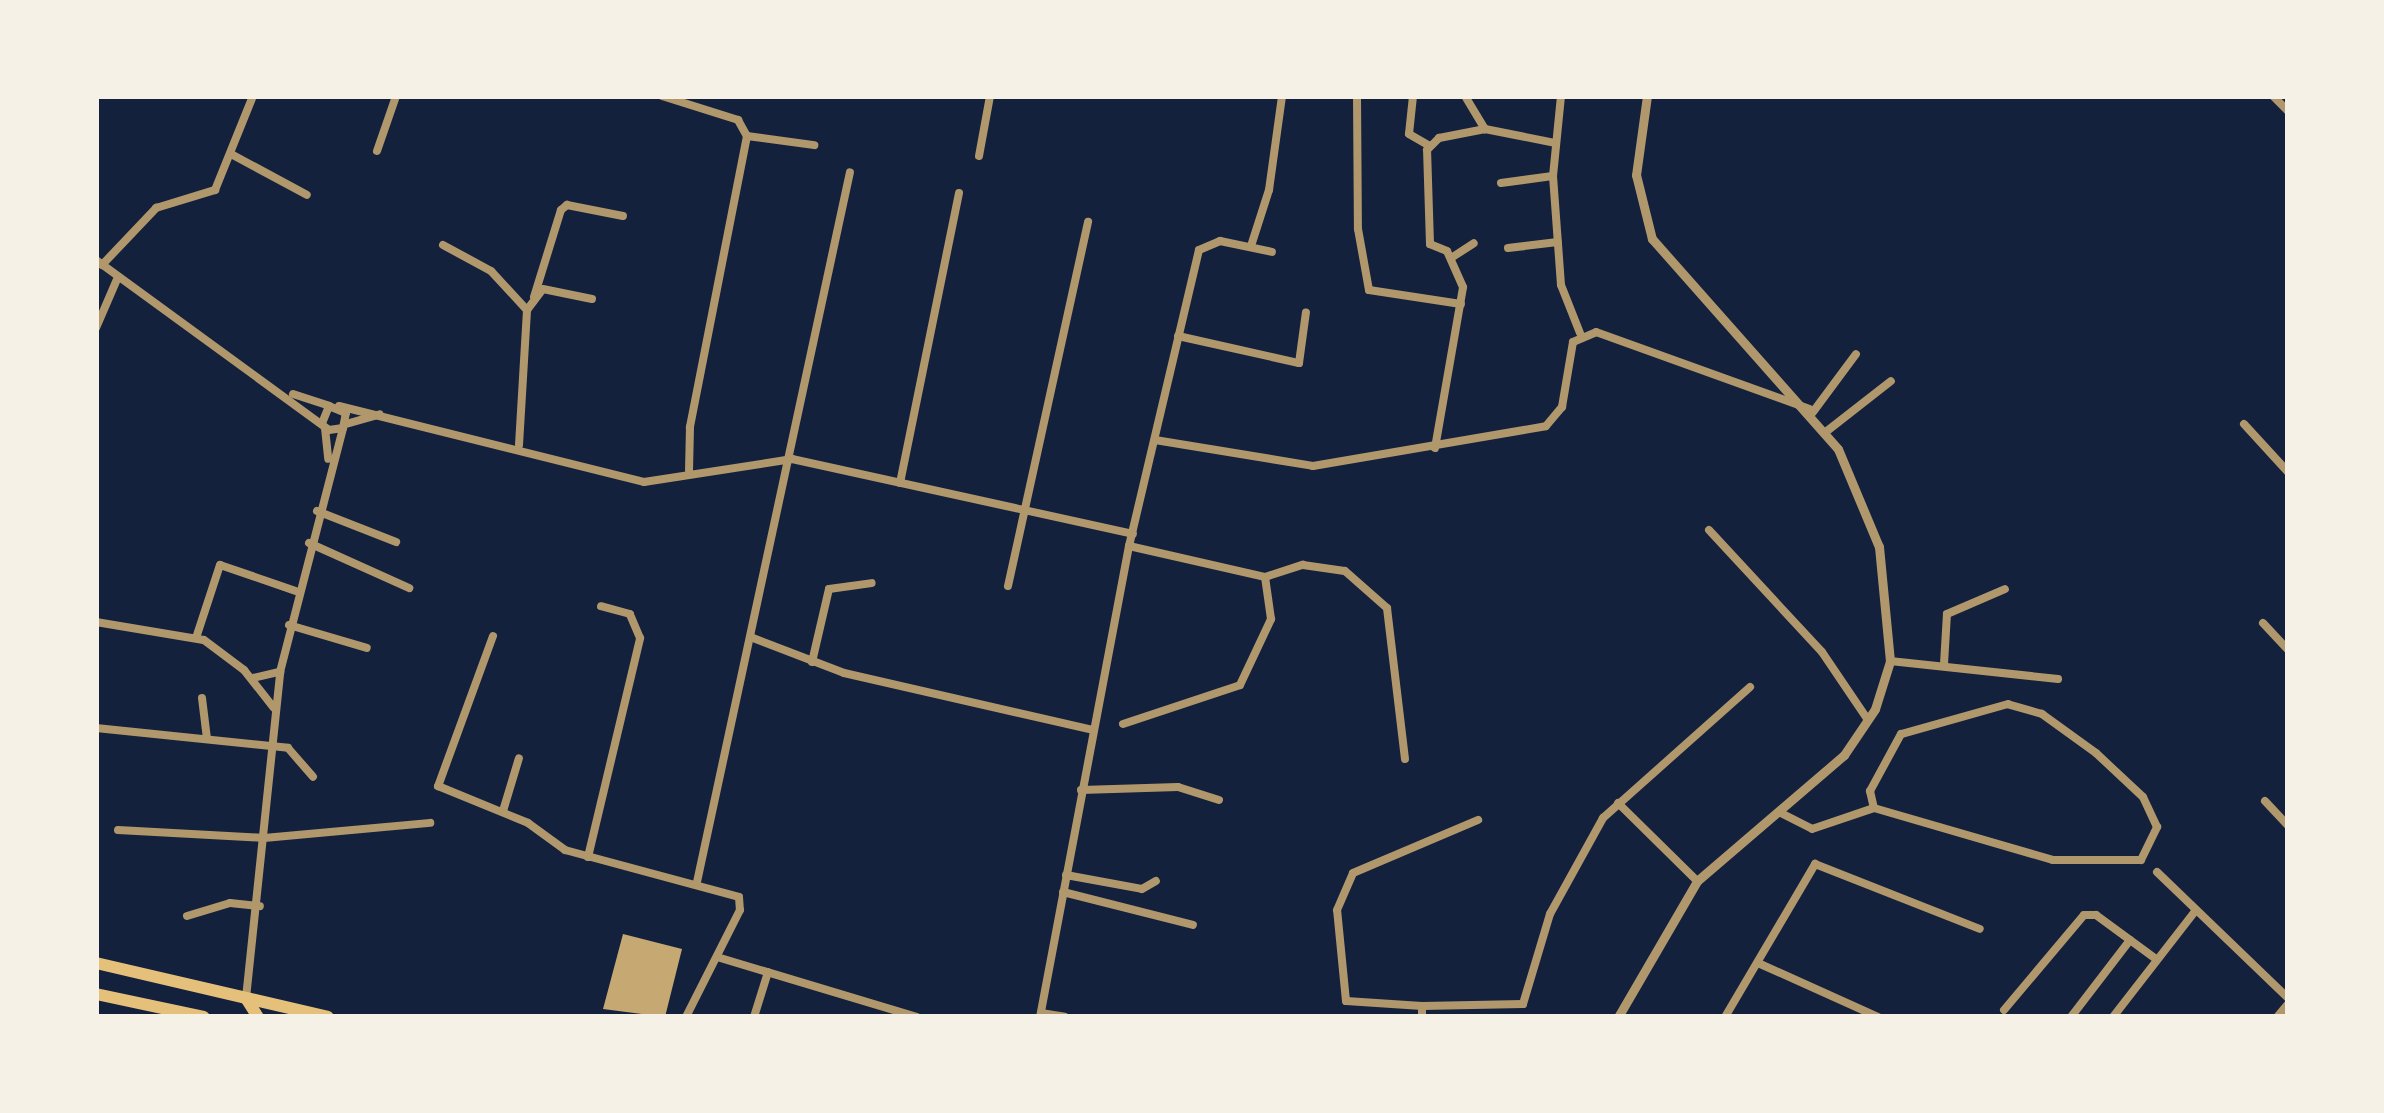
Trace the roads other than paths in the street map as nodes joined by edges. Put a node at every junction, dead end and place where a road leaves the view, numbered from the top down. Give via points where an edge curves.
1 (253, 96) edge
2 (396, 96) edge
3 (662, 96) edge
4 (990, 96) edge
5 (1282, 96) edge
6 (1358, 96) edge
7 (1413, 96) edge
8 (1465, 96) edge
9 (1561, 96) edge
10 (1647, 96) edge
11 (2273, 96) edge
12 (2287, 108) edge
13 (1485, 129) junction
14 (747, 136) junction
15 (1555, 143) junction
16 (814, 145) dead end
17 (1430, 146) junction
18 (377, 151) dead end
19 (231, 154) junction
20 (979, 156) dead end
21 (850, 172) dead end
22 (1553, 176) junction
23 (1501, 182) dead end
24 (959, 193) dead end
25 (308, 195) dead end
26 (622, 216) dead end
27 (1088, 222) dead end
28 (1558, 242) junction
29 (1474, 243) dead end
30 (443, 245) dead end
31 (1251, 247) junction
32 (1508, 248) dead end
33 (1271, 252) dead end
34 (1451, 258) junction
35 (99, 262) edge
36 (118, 277) junction
37 (534, 298) junction
38 (592, 299) dead end
39 (1461, 304) junction
40 (527, 310) junction
41 (1306, 312) dead end
42 (96, 328) edge
43 (1580, 333) junction
44 (1178, 336) junction
45 (1856, 354) dead end
46 (1891, 381) dead end
47 (280, 389) junction
48 (334, 406) junction
49 (1812, 410) junction
50 (387, 413) junction
51 (2244, 424) dead end
52 (324, 426) junction
53 (344, 426) junction
54 (1827, 431) junction
55 (1155, 440) junction
56 (519, 445) junction
57 (1435, 449) junction
58 (792, 460) junction
59 (689, 470) junction
60 (2288, 472) edge
61 (326, 478) junction
62 (900, 483) junction
63 (1028, 510) junction
64 (317, 511) junction
65 (1709, 530) dead end
66 (1133, 534) junction
67 (396, 542) dead end
68 (309, 543) junction
69 (1130, 546) junction
70 (1265, 577) junction
71 (872, 583) dead end
72 (1008, 586) dead end
73 (409, 588) dead end
74 (2005, 589) dead end
75 (296, 590) junction
76 (601, 605) dead end
77 (96, 622) edge
78 (2263, 622) dead end
79 (289, 625) junction
80 (493, 636) dead end
81 (196, 638) junction
82 (753, 638) junction
83 (367, 649) dead end
84 (2288, 650) edge
85 (1890, 661) junction
86 (812, 662) junction
87 (1944, 664) junction
88 (280, 672) junction
89 (252, 678) junction
90 (2058, 679) dead end
91 (1750, 687) dead end
92 (202, 698) dead end
93 (275, 709) junction
94 (1868, 720) junction
95 (1123, 724) dead end
96 (96, 728) edge
97 (1092, 730) junction
98 (207, 737) junction
99 (271, 746) junction
100 (519, 758) dead end
101 (1405, 759) dead end
102 (314, 777) dead end
103 (1082, 790) junction
104 (1219, 800) dead end
105 (2265, 801) dead end
106 (1618, 803) junction
107 (1874, 808) junction
108 (503, 811) junction
109 (1779, 812) junction
110 (1478, 820) dead end
111 (430, 823) dead end
112 (2288, 826) edge
113 (118, 830) dead end
114 (264, 838) junction
115 (588, 857) junction
116 (2157, 872) dead end
117 (1065, 876) junction
118 (1697, 880) junction
119 (1156, 881) dead end
120 (697, 882) junction
121 (1063, 892) junction
122 (260, 906) junction
123 (2196, 910) junction
124 (187, 916) dead end
125 (1193, 925) dead end
126 (1980, 929) dead end
127 (2130, 940) junction
128 (717, 956) junction
129 (2156, 959) junction
130 (96, 962) edge
131 (1758, 963) junction
132 (128, 969) junction
133 (768, 972) junction
134 (96, 994) edge
135 (246, 998) junction
136 (121, 1000) junction
137 (2288, 1001) edge
138 (2004, 1010) dead end
139 (1422, 1012) edge
140 (888, 1013) edge
141 (1040, 1015) edge
142 (204, 1017) edge
143 (258, 1017) edge
144 (328, 1017) edge
145 (686, 1017) edge
146 (754, 1017) edge
147 (917, 1017) edge
148 (1065, 1017) edge
149 (1618, 1017) edge
150 (1725, 1017) edge
151 (1878, 1017) edge
152 (2071, 1017) edge
153 (2113, 1017) edge
154 (2277, 1017) edge

1 - 19 street
2 - 18 street
3 - 14 street via 743,123
4 - 20 street
5 - 31 street via 1269,190
6 - 39 street via 1358,230 1369,290
7 - 17 street via 1409,134
8 - 13 street
9 - 15 street
10 - 49 street via 1636,175 1652,239 1669,266
11 - 12 street
13 - 15 street
13 - 17 street
14 - 16 street
14 - 59 street via 690,427
15 - 22 street
17 - 34 street via 1430,244
19 - 25 street
19 - 35 street via 215,190 156,208
21 - 58 street
22 - 23 street
22 - 28 street
24 - 62 street
26 - 37 street via 567,205
27 - 63 street
28 - 32 street
28 - 43 street via 1561,286
29 - 34 street
30 - 40 street via 490,272
31 - 33 street
31 - 44 street via 1220,241 1198,250
34 - 39 street
35 - 36 street
36 - 42 street
36 - 47 street
37 - 38 street via 543,289
37 - 40 street
39 - 57 street
40 - 56 street
41 - 44 street via 1299,363
43 - 49 street
43 - 57 street via 1557,419
44 - 55 street
45 - 49 street
46 - 54 street
47 - 48 street
47 - 52 street
48 - 50 street
48 - 52 street
48 - 53 street
49 - 54 street
50 - 53 street
50 - 56 street
51 - 60 street
52 - 53 street
52 - 61 street
53 - 61 street
54 - 85 street via 1875,533
55 - 57 street via 1312,466
55 - 66 street
56 - 59 street via 644,482 664,483
58 - 59 street
58 - 62 street
58 - 82 street
61 - 64 street
62 - 63 street
63 - 66 street
63 - 72 street
64 - 67 street
64 - 68 street
65 - 94 street via 1832,664
66 - 69 street
68 - 73 street
68 - 75 street
69 - 70 street
69 - 97 street
70 - 95 street via 1271,619 1240,685
70 - 101 street via 1303,565 1346,572 1387,608
71 - 86 street via 829,589
74 - 87 street via 1947,614
75 - 79 street
75 - 81 street via 220,565
76 - 115 street via 630,614 640,638
77 - 81 street
78 - 84 street
79 - 83 street
79 - 88 street
80 - 108 street via 438,786
81 - 89 street
82 - 86 street
82 - 120 street
85 - 87 street
85 - 94 street
86 - 97 street
87 - 90 street
88 - 89 street
88 - 93 street
89 - 93 street
91 - 106 street
92 - 98 street
93 - 99 street
94 - 109 street via 1833,768
96 - 98 street
97 - 103 street
98 - 99 street
99 - 102 street via 298,753
99 - 114 street
100 - 108 street
103 - 104 street via 1178,787
103 - 117 street
105 - 112 street
106 - 118 street
106 - 139 street via 1559,895 1522,1004
107 - 107 street via 2054,860 2141,860 2157,826 2143,797 2096,753 2042,714 2008,704 1901,734 1870,790
107 - 109 street via 1812,829
108 - 115 street
109 - 118 street
110 - 139 street via 1353,873 1337,910 1346,1001
111 - 114 street
113 - 114 street
114 - 122 street
115 - 120 street
116 - 123 street
117 - 119 street via 1142,889
117 - 121 street
118 - 149 street
120 - 128 street via 739,897
121 - 125 street
121 - 141 street
122 - 124 street via 230,903
122 - 135 street
123 - 129 street
123 - 137 street
126 - 131 street via 1822,863 1804,876
127 - 129 street
127 - 138 street via 2084,915
127 - 152 street
128 - 133 street
128 - 145 street
129 - 153 street
130 - 132 highway
131 - 150 street
131 - 151 street
132 - 135 highway
132 - 136 highway
133 - 140 street
133 - 146 street
134 - 136 highway
135 - 143 highway
135 - 144 highway
136 - 142 highway
137 - 154 street
140 - 147 street
141 - 148 street

